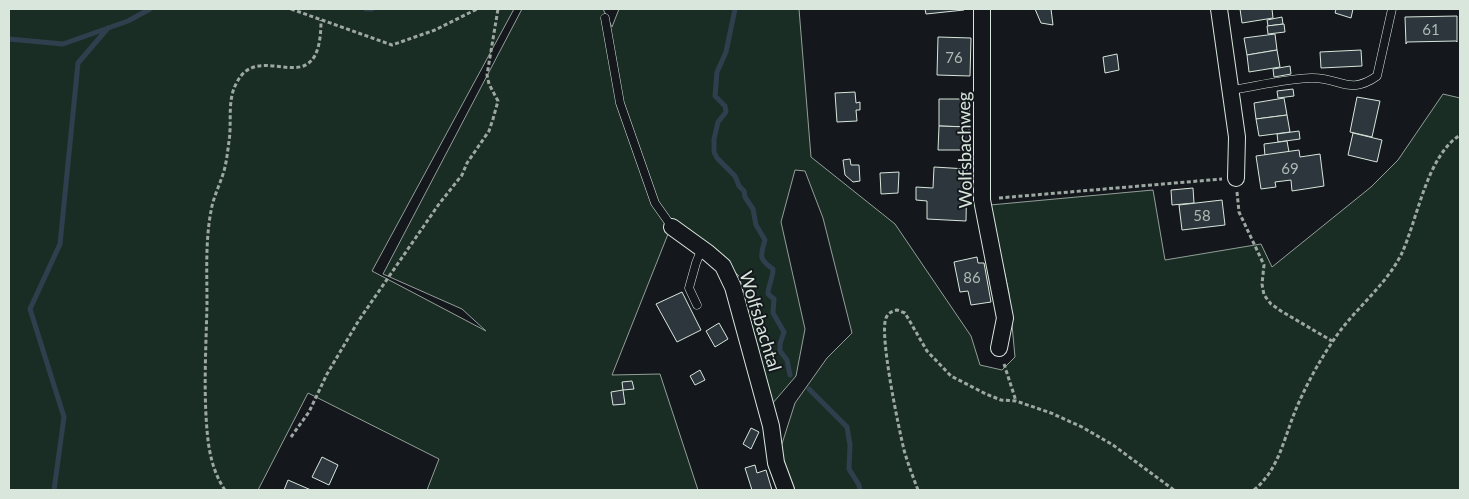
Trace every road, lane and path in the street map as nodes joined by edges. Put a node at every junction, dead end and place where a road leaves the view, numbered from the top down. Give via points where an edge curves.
1 (291, 9) edge
2 (476, 9) edge
3 (498, 9) edge
4 (982, 9) edge
5 (1219, 9) edge
6 (1392, 9) edge
7 (605, 18) dead end
8 (321, 20) junction
9 (1231, 90) junction
10 (1460, 135) edge
11 (1236, 178) junction
12 (982, 200) junction
13 (672, 227) joint
14 (702, 248) junction
15 (697, 305) dead end
16 (1332, 341) junction
17 (999, 348) joint
18 (1016, 401) junction
19 (291, 437) dead end
20 (224, 490) edge
21 (786, 490) edge
22 (918, 490) edge
23 (1174, 490) edge
24 (1254, 490) edge

1 - 8 path
2 - 8 path via 435,30 392,45
3 - 19 path via 486,75 498,101 489,130 456,183 358,320 309,412
4 - 12 street, Wolfsbachweg
5 - 9 street
6 - 9 lane via 1378,76 1367,83 1351,86 1313,78
7 - 13 lane, Wolfsbachtal via 620,103 654,204
8 - 20 path via 321,39 311,62 303,67 259,66 246,71 235,85 230,108 231,130 225,167 212,206 208,238 206,347 208,441
9 - 11 street via 1237,136
10 - 16 path via 1439,157 1392,271
11 - 12 path
11 - 16 path via 1239,212 1264,265 1264,295 1281,311
12 - 17 street, Wolfsbachweg via 1005,318
13 - 14 street, Wolfsbachtal
14 - 15 lane via 689,288
14 - 21 street, Wolfsbachtal via 723,266 733,287 771,426 776,463
16 - 24 path via 1294,413 1273,469
17 - 18 path
18 - 22 path via 1001,400 951,376 927,351 905,313 890,312 884,329 888,364 904,451
18 - 23 path via 1051,413 1113,445

